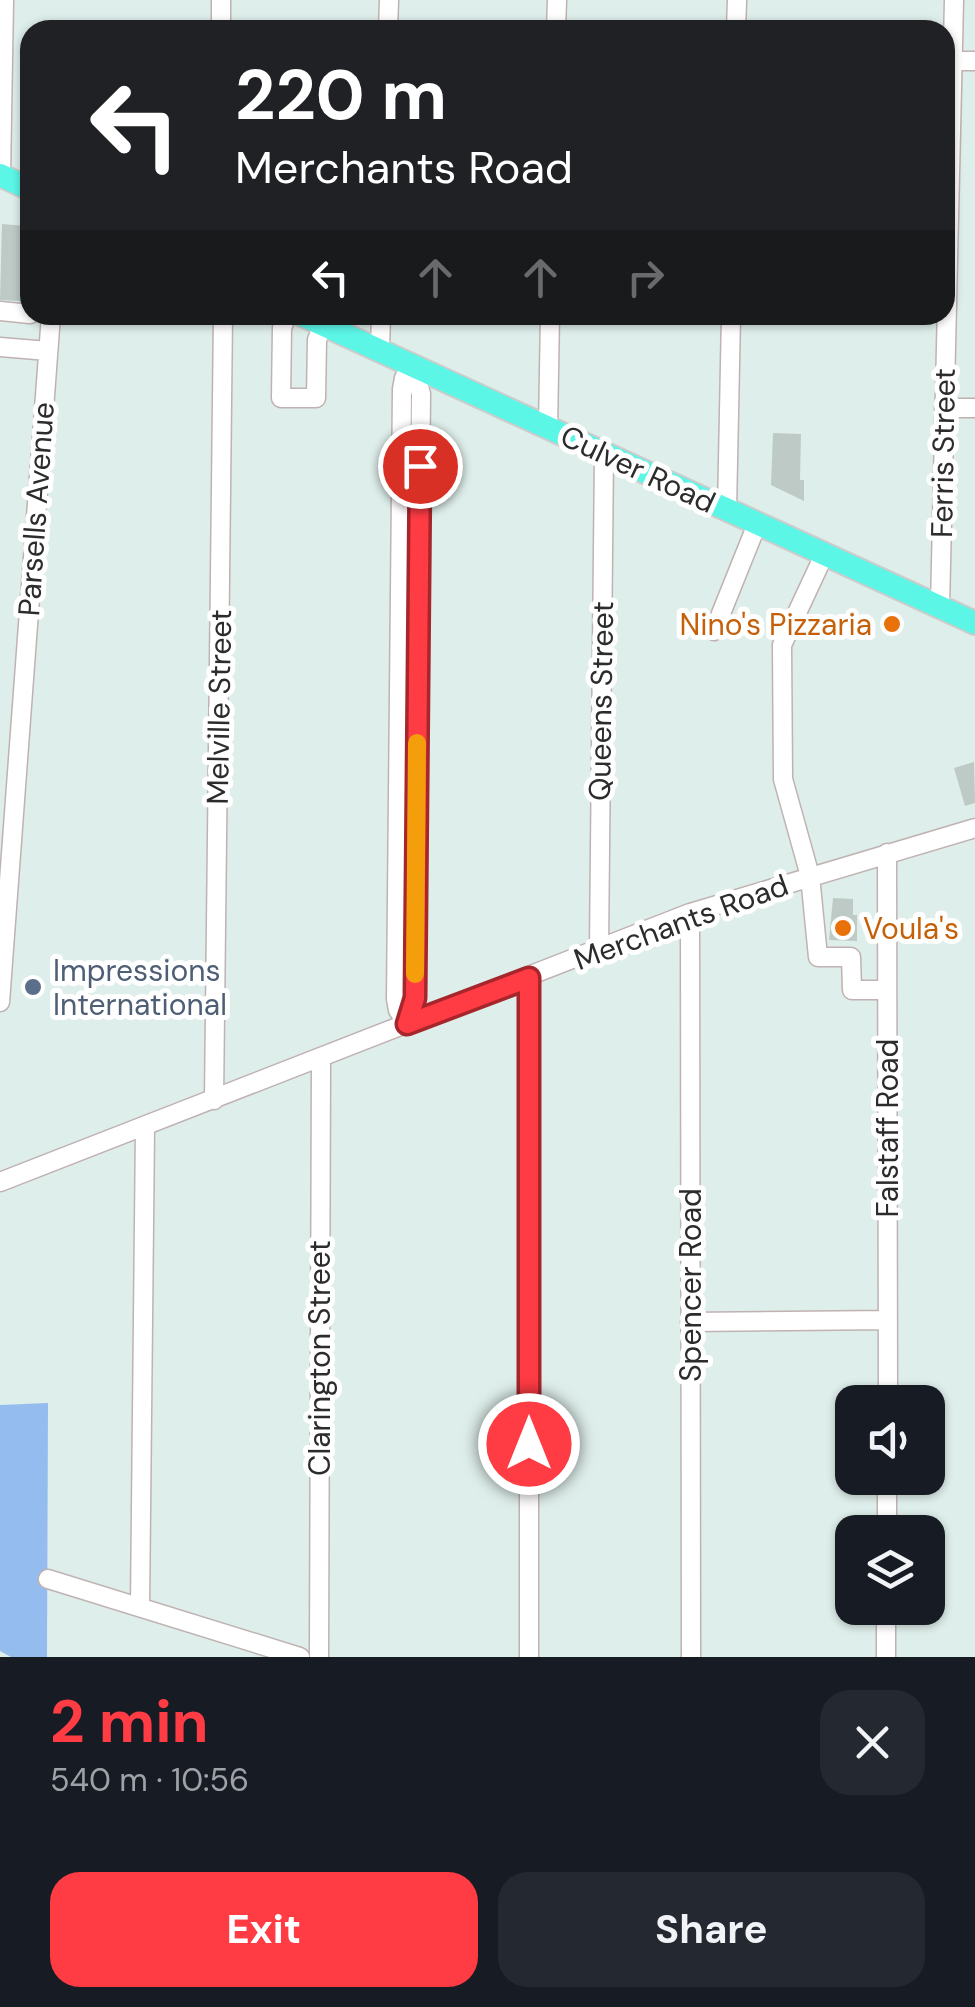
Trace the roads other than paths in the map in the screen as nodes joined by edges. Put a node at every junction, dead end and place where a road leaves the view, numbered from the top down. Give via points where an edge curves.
1 (4, 0) edge
2 (1, 59) edge
3 (1, 125) edge
4 (0, 175) edge
5 (48, 325) edge
6 (223, 325) edge
7 (283, 325) edge
8 (313, 325) edge
9 (324, 325) edge
10 (381, 325) edge
11 (550, 325) edge
12 (730, 325) edge
13 (946, 325) edge
14 (0, 346) edge
15 (380, 349) junction
16 (48, 350) junction
17 (413, 365) junction
18 (944, 408) junction
19 (975, 408) edge
20 (548, 428) junction
21 (604, 453) junction
22 (727, 510) junction
23 (757, 524) junction
24 (824, 555) junction
25 (940, 607) junction
26 (975, 623) edge
27 (714, 631) dead end
28 (975, 828) edge
29 (887, 853) junction
30 (810, 876) junction
31 (690, 912) junction
32 (599, 948) junction
33 (529, 978) junction
34 (887, 990) junction
35 (0, 1002) edge
36 (407, 1024) junction
37 (320, 1059) junction
38 (214, 1100) junction
39 (145, 1127) junction
40 (0, 1182) edge
41 (888, 1320) junction
42 (690, 1322) junction
43 (888, 1385) edge
44 (48, 1579) dead end
45 (140, 1607) junction
46 (886, 1625) edge
47 (300, 1657) edge
48 (319, 1657) edge
49 (529, 1657) edge
50 (691, 1657) edge
51 (886, 1657) edge

1 - 2 street
2 - 3 street
3 - 4 street
5 - 16 street, Parsells Avenue
6 - 38 street, Melville Street
7 - 8 street via 281,398 316,398
9 - 15 main road, Culver Road
10 - 15 street
11 - 20 street
12 - 22 street
13 - 18 street, Ferris Street
14 - 16 street
15 - 17 main road, Culver Road
16 - 35 street, Parsells Avenue
17 - 20 main road, Culver Road
17 - 36 street via 402,389 408,721 396,999
18 - 19 street
18 - 25 street, Ferris Street
20 - 21 main road, Culver Road
21 - 22 main road, Culver Road
21 - 32 street, Queens Street
22 - 23 main road, Culver Road
23 - 24 main road, Culver Road
23 - 27 street
24 - 25 main road, Culver Road
24 - 30 street via 782,645 782,780
25 - 26 main road, Culver Road
28 - 29 street, Merchants Road
29 - 30 street, Merchants Road
29 - 34 street, Falstaff Road
30 - 31 street, Merchants Road
30 - 34 street via 818,957 851,957 852,990
31 - 32 street, Merchants Road
31 - 42 street, Spencer Road
32 - 33 street, Merchants Road
33 - 36 street, Merchants Road
33 - 49 street
34 - 41 street, Falstaff Road
36 - 37 street, Merchants Road
37 - 38 street, Merchants Road
37 - 48 street, Clarington Street
38 - 39 street, Merchants Road
39 - 40 street, Merchants Road
39 - 45 street
41 - 42 street
41 - 43 street, Falstaff Road
42 - 50 street, Spencer Road
44 - 45 street
45 - 47 street
46 - 51 street

